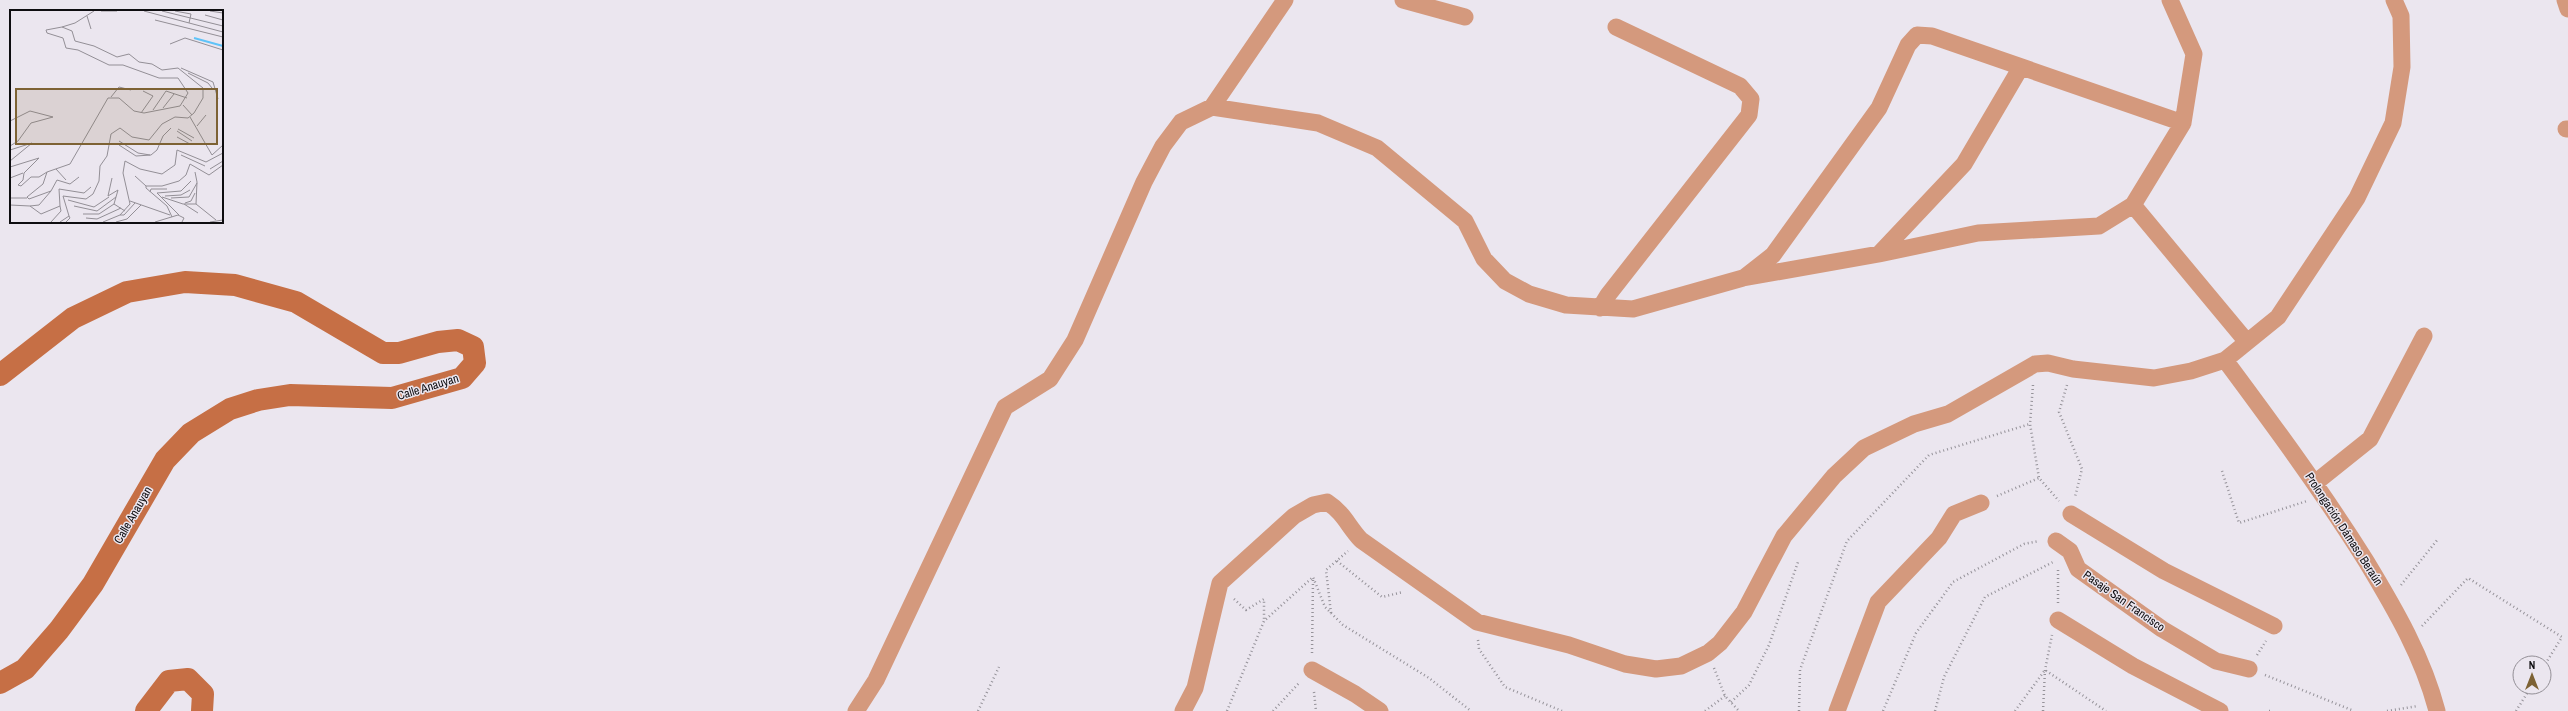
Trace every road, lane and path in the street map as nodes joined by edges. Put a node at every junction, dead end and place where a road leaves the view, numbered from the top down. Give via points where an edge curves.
1 (1284, 0) edge
2 (1403, 0) edge
3 (2170, 0) edge
4 (2394, 0) edge
5 (2565, 0) edge
6 (2568, 9) edge
7 (1465, 17) dead end
8 (1616, 27) dead end
9 (2021, 67) junction
10 (1212, 107) junction
11 (2183, 123) junction
12 (2133, 205) junction
13 (1879, 254) junction
14 (1743, 278) junction
15 (1600, 308) junction
16 (2424, 336) dead end
17 (2247, 342) junction
18 (2225, 360) junction
19 (2035, 364) junction
20 (0, 376) edge
21 (2030, 424) junction
22 (2222, 471) dead end
23 (2039, 478) junction
24 (2320, 489) junction
25 (1981, 503) joint
26 (2071, 514) joint
27 (2438, 539) dead end
28 (1361, 540) junction
29 (2056, 541) joint
30 (2058, 559) dead end
31 (1337, 561) junction
32 (1798, 562) dead end
33 (1313, 577) junction
34 (1219, 586) junction
35 (1426, 587) junction
36 (2389, 600) junction
37 (1331, 613) junction
38 (2058, 620) dead end
39 (1264, 621) junction
40 (1477, 622) junction
41 (2274, 626) joint
42 (2411, 638) junction
43 (1708, 653) junction
44 (2551, 655) edge
45 (999, 667) dead end
46 (1312, 670) junction
47 (2249, 670) junction
48 (0, 683) edge
49 (2526, 695) edge
50 (1725, 696) junction
51 (1731, 702) junction
52 (2436, 707) edge
53 (146, 711) edge
54 (202, 711) edge
55 (856, 711) edge
56 (978, 711) edge
57 (1182, 711) edge
58 (1227, 711) edge
59 (1273, 711) edge
60 (1316, 711) edge
61 (1380, 711) edge
62 (1471, 711) edge
63 (1562, 711) edge
64 (1705, 711) edge
65 (1738, 711) edge
66 (1799, 711) edge
67 (1836, 711) edge
68 (1884, 711) edge
69 (1935, 711) edge
70 (2015, 711) edge
71 (2106, 711) edge
72 (2220, 711) edge
73 (2354, 711) edge
74 (2387, 711) edge
75 (2516, 711) edge

1 - 10 street
2 - 7 street
3 - 11 street via 2194,54
4 - 17 street via 2401,16 2402,67 2393,123 2357,198 2320,256 2278,317
5 - 6 street
8 - 15 street via 1740,86 1751,99 1749,115
9 - 11 street
9 - 13 street via 1964,164
9 - 14 street via 1932,36 1917,35 1908,45 1879,108 1773,255
10 - 15 street via 1318,123 1377,148 1465,221 1484,259 1505,281 1528,294 1566,305
10 - 55 street via 1181,122 1163,146 1144,182 1075,340 1050,379 1005,407 876,680
11 - 12 street
12 - 13 street via 2099,226 1978,232
12 - 17 street
13 - 14 street
14 - 15 street via 1633,309
16 - 24 street via 2370,438
17 - 18 street
18 - 19 street via 2191,372 2154,378 2073,369 2048,363
18 - 24 street, Prolongación Dámaso Beraún
19 - 21 path
19 - 43 street via 1948,414 1914,424 1864,448 1834,476 1784,536 1744,612 1720,643
20 - 48 street, Calle Anauyan via 72,318 127,292 185,282 235,284 296,302 383,352 399,353 438,342 458,340 473,347 475,363 462,378 392,398 290,395 258,400 230,409 191,433 165,460 93,584 59,630 24,669
21 - 23 path
21 - 66 path via 1929,455 1847,541 1800,670
22 - 24 path via 2239,523
23 - 25 path
23 - 26 path
24 - 36 street, Prolongación Dámaso Beraún
25 - 67 street via 1954,514 1938,538 1878,602
26 - 41 street via 2164,571
27 - 36 path
28 - 31 path
28 - 34 street via 1342,512 1327,502 1313,505 1294,516
28 - 35 street
29 - 47 street, Pasaje San Francisco via 2070,551 2078,569 2162,629 2216,661
29 - 68 path via 2024,544 1954,582 1916,633
30 - 69 path via 1985,597 1944,677
31 - 35 path via 1382,597
31 - 37 path via 1326,570
32 - 51 path via 1770,644 1750,684
33 - 37 path via 1325,607
33 - 39 path
33 - 46 path
34 - 39 path via 1246,610 1264,599
34 - 57 street via 1195,688
35 - 40 street
36 - 42 street, Prolongación Dámaso Beraún
37 - 62 path via 1343,625 1429,678
38 - 72 street via 2133,666
39 - 58 path
40 - 43 street via 1568,645 1625,664 1656,669 1681,666
40 - 63 path via 1479,649 1505,687
41 - 47 path
42 - 44 path via 2468,578 2562,637
42 - 52 street, Prolongación Dámaso Beraún
43 - 50 path
45 - 56 path
46 - 59 path
46 - 60 path
46 - 61 street
47 - 73 path
49 - 75 path
50 - 51 path
50 - 64 path
51 - 65 path
52 - 74 path
53 - 54 street via 169,681 188,679 203,694
70 - 71 path via 2045,670

